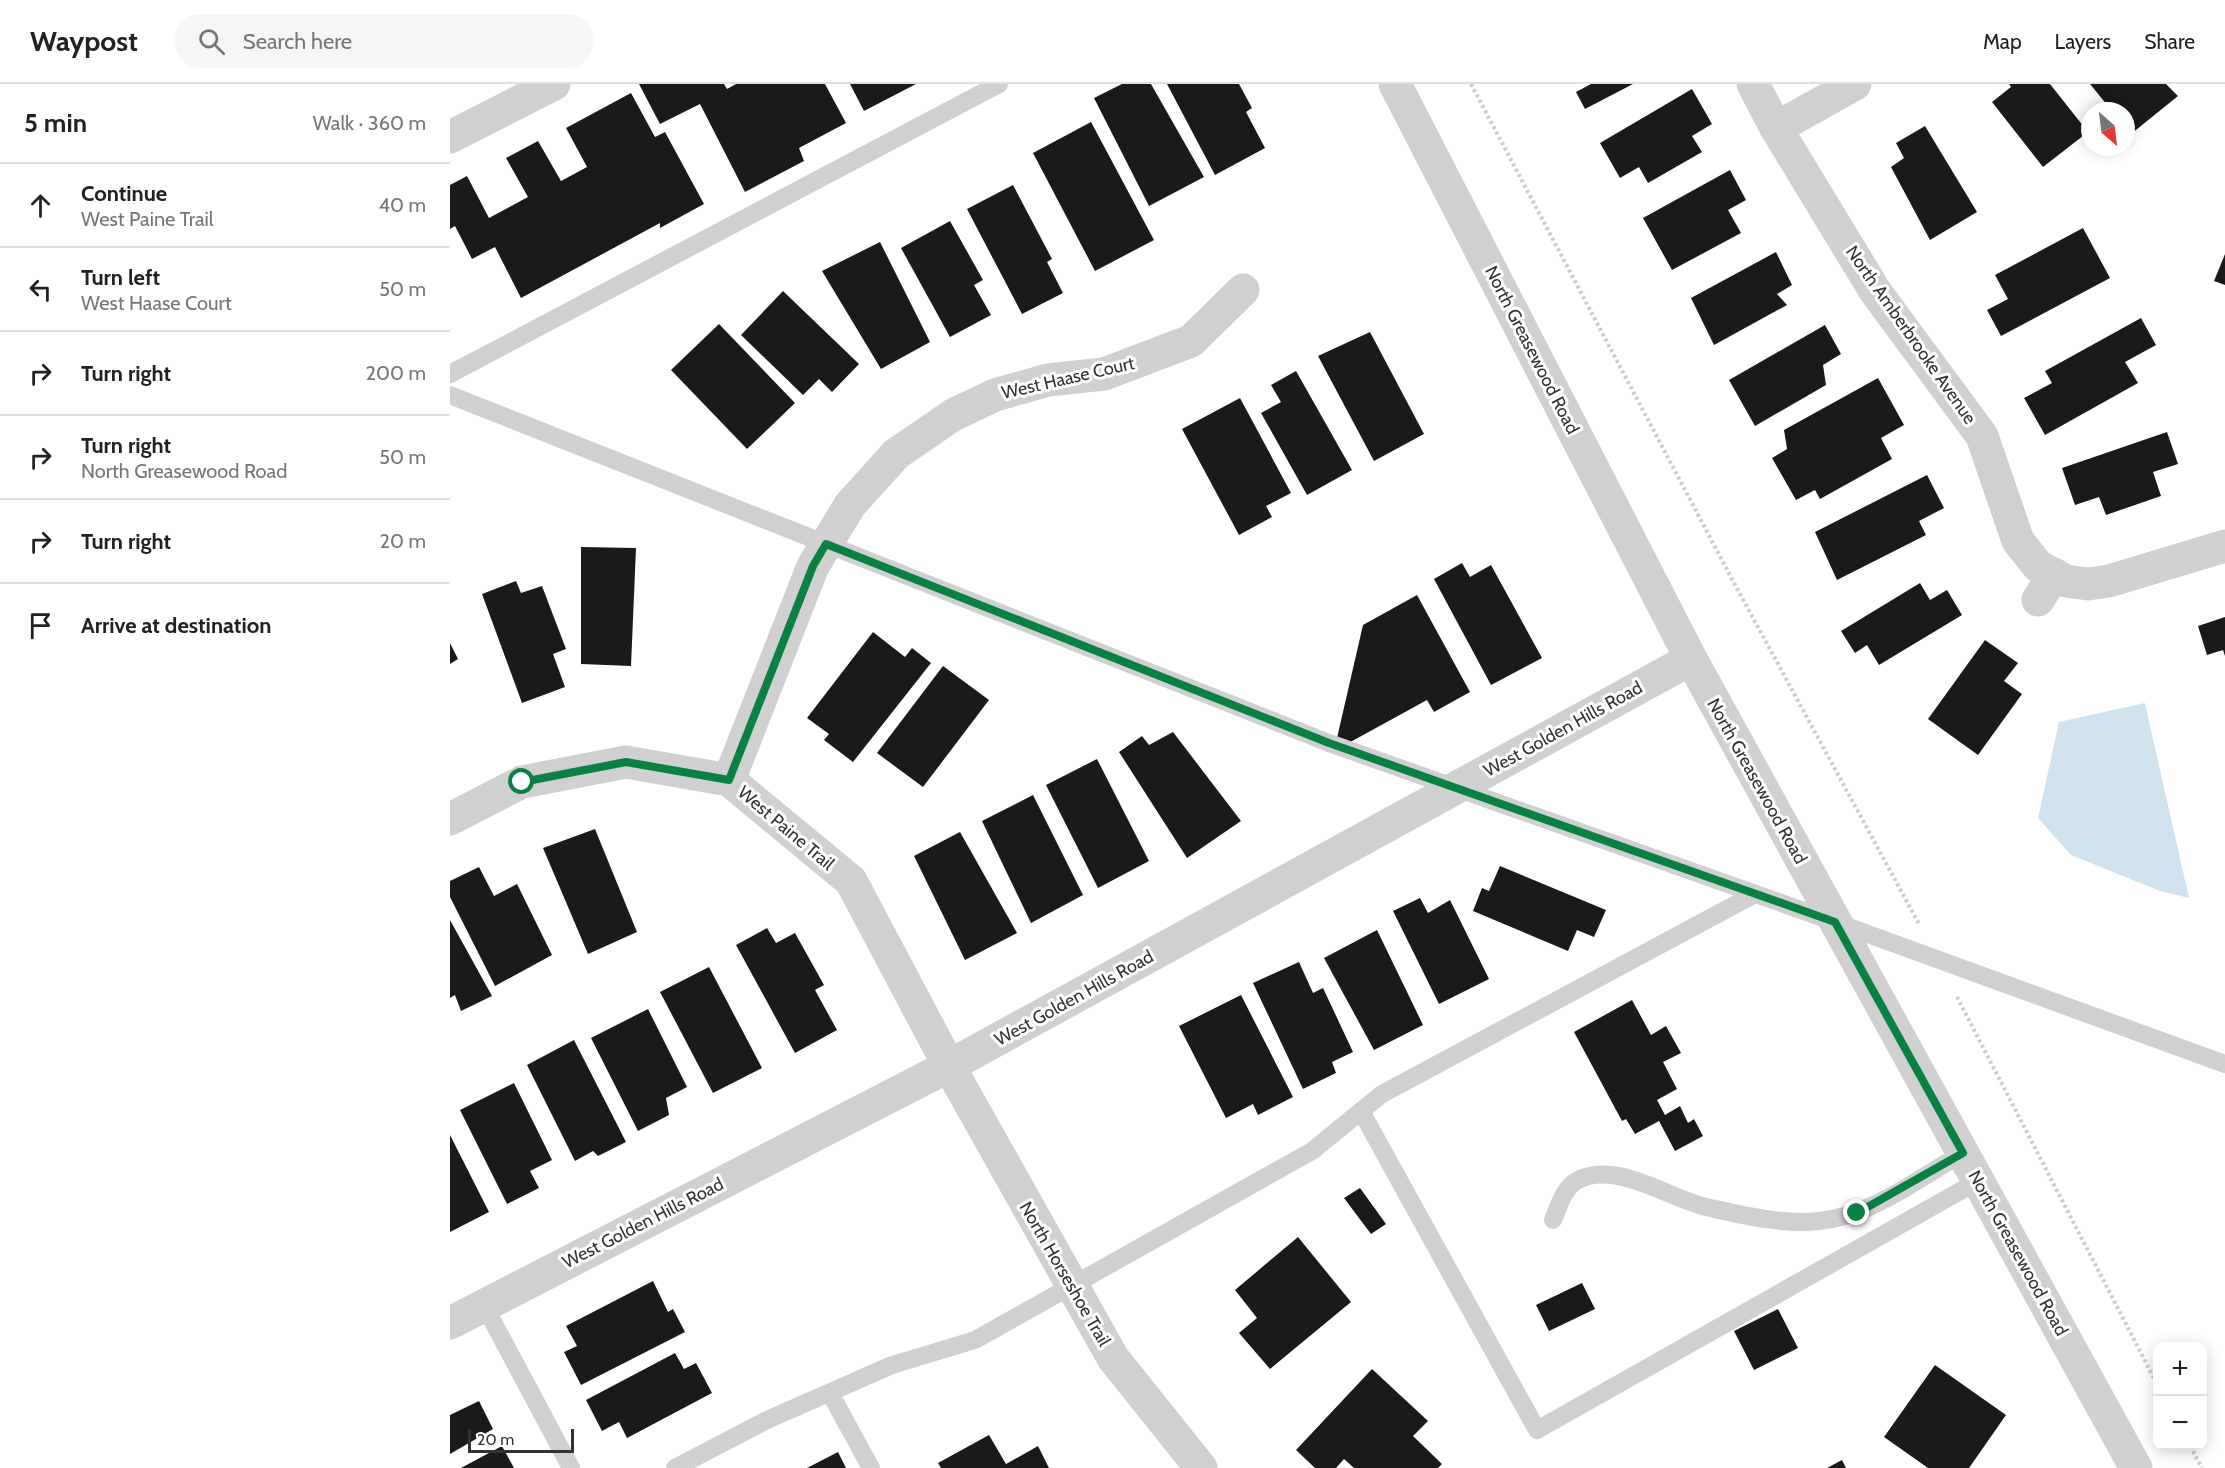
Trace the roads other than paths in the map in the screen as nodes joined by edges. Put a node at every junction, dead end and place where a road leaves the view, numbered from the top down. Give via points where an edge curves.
1 (554, 84) edge
2 (999, 84) edge
3 (1395, 84) edge
4 (1753, 84) edge
5 (1855, 84) edge
6 (1776, 128) junction
7 (450, 137) edge
8 (1243, 290) dead end
9 (450, 374) edge
10 (450, 395) edge
11 (826, 544) junction
12 (2225, 546) edge
13 (1690, 659) junction
14 (729, 780) junction
15 (1456, 788) junction
16 (450, 819) edge
17 (1755, 894) junction
18 (1835, 922) junction
19 (2225, 1064) edge
20 (949, 1066) junction
21 (1361, 1111) junction
22 (1970, 1167) junction
23 (1553, 1220) dead end
24 (1071, 1287) junction
25 (484, 1305) junction
26 (450, 1323) edge
27 (830, 1392) junction
28 (571, 1468) edge
29 (675, 1468) edge
30 (871, 1468) edge
31 (1201, 1468) edge
32 (2136, 1468) edge

1 - 7 street
2 - 9 lane
3 - 13 street, North Greasewood Road
4 - 6 street, North Amberbrooke Avenue
5 - 6 street
6 - 12 street, North Amberbrooke Avenue via 1875,291 1982,436 2018,541 2052,585 2109,581
8 - 11 street, West Haase Court via 1191,341 1104,374 1048,380 995,395 952,414 896,453 850,505
10 - 11 lane
11 - 14 street, West Haase Court via 813,566
11 - 15 lane via 1329,743
13 - 15 street, West Golden Hills Road
13 - 18 street, North Greasewood Road
14 - 16 street, West Paine Trail via 626,762 522,782
14 - 20 street, West Paine Trail via 851,881
15 - 17 lane
15 - 20 street, West Golden Hills Road
17 - 18 lane
17 - 21 lane via 1382,1094
18 - 19 lane
18 - 22 street, North Greasewood Road
20 - 24 street, North Horseshoe Trail
20 - 25 street, West Golden Hills Road
21 - 22 lane via 1537,1430
21 - 24 lane via 1312,1151
22 - 23 lane via 1857,1213 1819,1221 1769,1219 1704,1206 1616,1175 1594,1174 1574,1182
22 - 32 street, North Greasewood Road
24 - 27 lane via 975,1340 892,1365
24 - 31 street, North Horseshoe Trail via 1113,1358
25 - 26 street, West Golden Hills Road
25 - 28 lane
27 - 29 lane via 766,1420
27 - 30 lane

